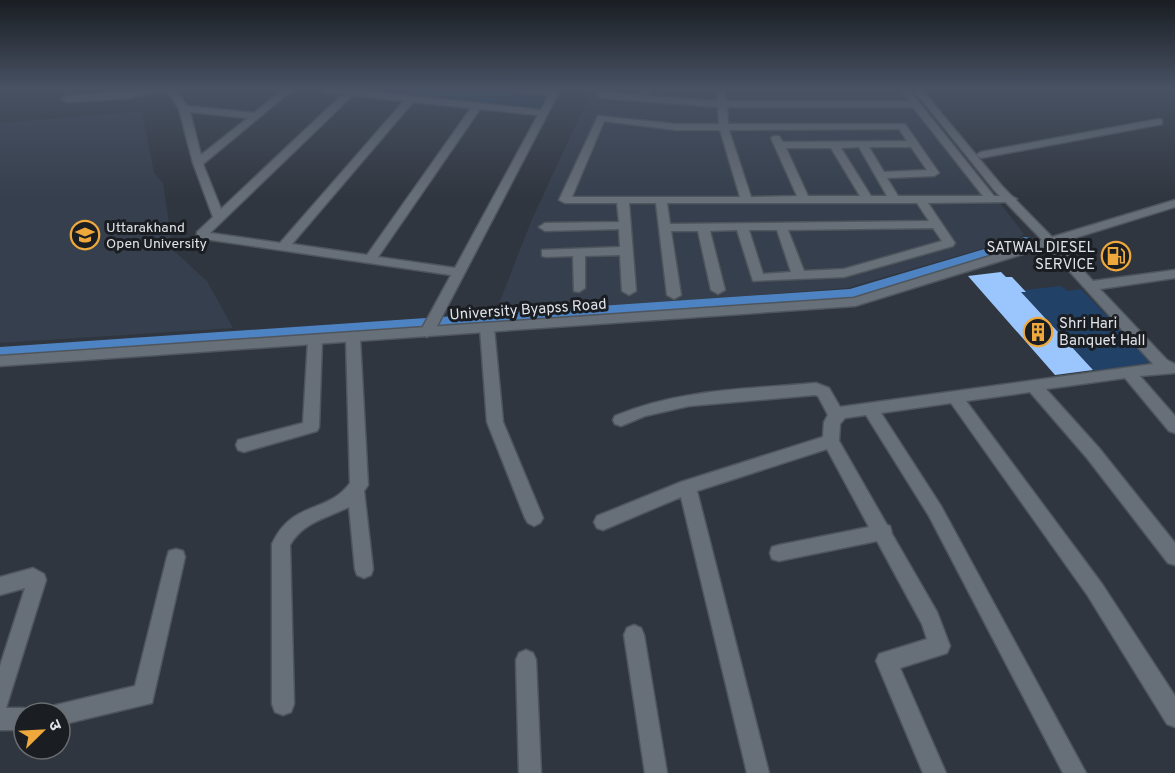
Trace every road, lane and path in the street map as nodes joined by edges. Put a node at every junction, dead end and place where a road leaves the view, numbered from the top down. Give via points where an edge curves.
1 (188, 126) edge
2 (244, 126) edge
3 (315, 126) edge
4 (388, 126) edge
5 (463, 126) edge
6 (536, 126) edge
7 (597, 126) edge
8 (668, 126) edge
9 (891, 126) edge
10 (901, 126) edge
11 (933, 126) edge
12 (947, 126) edge
13 (957, 126) edge
14 (1137, 126) edge
15 (771, 127) junction
16 (724, 128) junction
17 (834, 144) junction
18 (862, 144) junction
19 (915, 144) junction
20 (779, 145) junction
21 (981, 155) junction
22 (198, 163) junction
23 (882, 175) junction
24 (991, 199) junction
25 (1011, 199) junction
26 (747, 200) junction
27 (804, 200) junction
28 (868, 200) junction
29 (895, 200) junction
30 (921, 200) junction
31 (661, 201) junction
32 (623, 202) junction
33 (1175, 203) edge
34 (219, 218) junction
35 (936, 224) junction
36 (625, 225) junction
37 (781, 226) junction
38 (545, 227) dead end
39 (703, 227) junction
40 (742, 227) junction
41 (664, 228) junction
42 (1049, 241) junction
43 (282, 248) junction
44 (626, 251) junction
45 (579, 252) junction
46 (546, 254) dead end
47 (370, 259) junction
48 (458, 272) junction
49 (1169, 275) edge
50 (799, 276) junction
51 (1175, 285) edge
52 (1090, 286) junction
53 (579, 288) dead end
54 (718, 290) dead end
55 (629, 291) dead end
56 (674, 295) dead end
57 (428, 328) junction
58 (487, 328) junction
59 (353, 338) junction
60 (315, 340) junction
61 (0, 362) edge
62 (1170, 368) edge
63 (1128, 372) junction
64 (1034, 386) junction
65 (954, 396) junction
66 (870, 408) junction
67 (837, 417) junction
68 (621, 420) dead end
69 (1175, 427) edge
70 (831, 441) junction
71 (244, 445) dead end
72 (687, 487) junction
73 (356, 491) junction
74 (534, 518) dead end
75 (603, 522) dead end
76 (884, 532) junction
77 (779, 553) dead end
78 (176, 557) dead end
79 (1175, 557) edge
80 (363, 569) dead end
81 (0, 586) edge
82 (634, 635) dead end
83 (526, 660) dead end
84 (0, 700) edge
85 (283, 704) dead end
86 (72, 711) edge
87 (1175, 716) edge
88 (530, 773) edge
89 (656, 773) edge
90 (758, 773) edge
91 (935, 773) edge
92 (1075, 773) edge

1 - 22 street
2 - 22 street
3 - 34 street
4 - 43 street
5 - 47 street
6 - 48 street
7 - 32 street via 565,201
8 - 16 street
9 - 15 street
10 - 19 street
11 - 24 street
12 - 25 street
13 - 21 street
14 - 21 street
15 - 16 street
15 - 20 street
16 - 26 street
17 - 18 street
17 - 20 street
17 - 28 street
18 - 19 street
18 - 23 street
19 - 23 street via 934,173
20 - 27 street
21 - 25 street via 1011,192
22 - 34 street
23 - 29 street
24 - 25 street
24 - 30 street
25 - 42 street
26 - 27 street
26 - 31 street
27 - 28 street
28 - 29 street
29 - 30 street
30 - 35 street
31 - 32 street
31 - 41 street
32 - 36 street
33 - 42 street, University Byapss Road
34 - 43 street via 201,235
35 - 37 street
35 - 50 street via 948,244 844,273
36 - 38 street
36 - 44 street
37 - 40 street
37 - 50 street
39 - 40 street
39 - 41 street
39 - 54 street
40 - 50 street via 758,279
41 - 56 street
42 - 52 street
42 - 58 street, University Byapss Road via 855,302
43 - 47 street
44 - 45 street
44 - 55 street
45 - 46 street
45 - 53 street
47 - 48 street
48 - 57 street
49 - 51 street
49 - 52 street
52 - 62 street
57 - 58 street, University Byapss Road
57 - 59 street, University Byapss Road
58 - 74 street via 495,422
59 - 60 street, University Byapss Road
59 - 73 street via 359,485
60 - 61 street, University Byapss Road
60 - 71 street via 311,427
62 - 63 street
63 - 64 street
63 - 69 street
64 - 65 street
64 - 79 street via 1094,453
65 - 66 street
65 - 87 street via 1095,590
66 - 67 street via 840,413
66 - 92 street via 935,511
67 - 68 street via 824,392 816,389 664,404
67 - 70 street via 832,422
70 - 72 street
70 - 76 street
72 - 75 street
72 - 90 street
73 - 80 street
73 - 85 street via 350,498 293,523 281,544
76 - 77 street
76 - 91 street via 940,646 885,661
78 - 86 street via 144,695
81 - 84 street via 33,577 37,580
82 - 89 street
83 - 88 street

